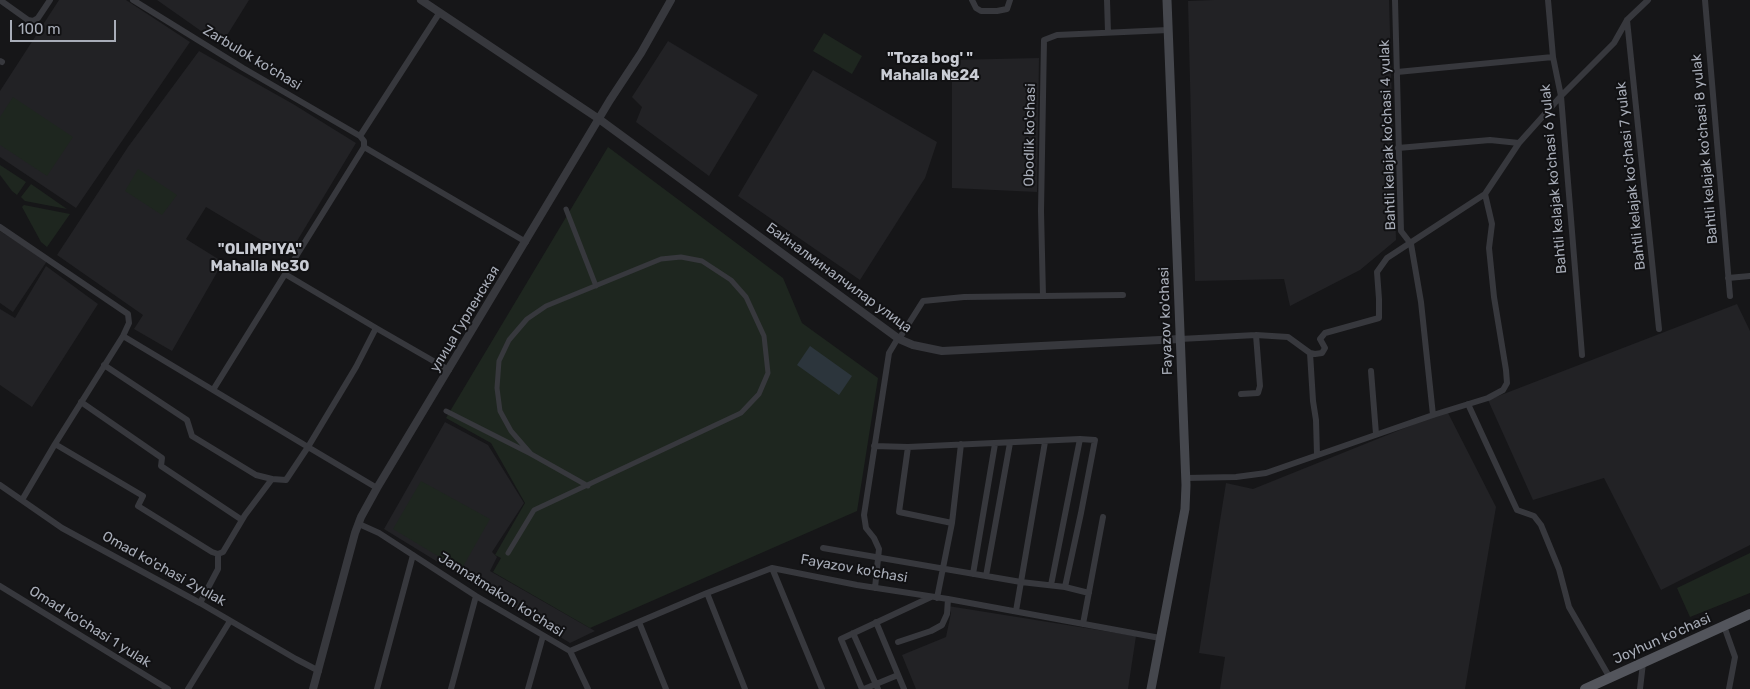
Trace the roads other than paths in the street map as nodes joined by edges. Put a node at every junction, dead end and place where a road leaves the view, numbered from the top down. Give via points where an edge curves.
1 (0, 0) edge
2 (50, 0) edge
3 (133, 0) edge
4 (421, 0) edge
5 (671, 0) edge
6 (972, 0) edge
7 (1010, 0) edge
8 (1107, 0) edge
9 (1166, 0) edge
10 (1395, 0) edge
11 (1548, 0) edge
12 (1648, 0) edge
13 (1705, 0) edge
14 (440, 12) junction
15 (1627, 20) junction
16 (1168, 30) junction
17 (1108, 32) junction
18 (1553, 57) junction
19 (1397, 72) junction
20 (1561, 96) junction
21 (599, 119) junction
22 (360, 136) junction
23 (1519, 143) junction
24 (364, 147) junction
25 (1398, 148) junction
26 (1485, 194) junction
27 (566, 209) dead end
28 (0, 227) edge
29 (526, 242) junction
30 (1410, 244) junction
31 (286, 274) junction
32 (1750, 276) edge
33 (1728, 278) junction
34 (596, 286) junction
35 (1043, 296) junction
36 (1122, 296) dead end
37 (1730, 296) dead end
38 (376, 328) junction
39 (1659, 329) dead end
40 (1256, 335) junction
41 (123, 336) junction
42 (898, 339) junction
43 (1180, 339) junction
44 (1310, 353) junction
45 (1582, 355) dead end
46 (104, 365) junction
47 (449, 370) junction
48 (1371, 371) dead end
49 (214, 390) junction
50 (1241, 394) dead end
51 (81, 402) junction
52 (1468, 404) junction
53 (446, 411) dead end
54 (1434, 415) junction
55 (1376, 434) junction
56 (1080, 439) junction
57 (1045, 442) junction
58 (1010, 443) junction
59 (54, 444) junction
60 (961, 444) junction
61 (995, 444) junction
62 (874, 446) junction
63 (308, 447) junction
64 (908, 447) junction
65 (531, 454) junction
66 (1316, 455) junction
67 (272, 478) junction
68 (1186, 478) junction
69 (0, 485) edge
70 (588, 486) junction
71 (377, 488) junction
72 (22, 500) junction
73 (1103, 517) dead end
74 (242, 520) junction
75 (952, 523) junction
76 (359, 524) junction
77 (823, 548) dead end
78 (508, 553) dead end
79 (218, 554) junction
80 (413, 555) junction
81 (879, 558) junction
82 (772, 568) junction
83 (943, 569) junction
84 (973, 574) junction
85 (986, 576) junction
86 (1021, 582) junction
87 (1051, 585) junction
88 (0, 586) edge
89 (1065, 587) junction
90 (876, 588) junction
91 (707, 593) junction
92 (1089, 593) junction
93 (476, 596) junction
94 (935, 597) junction
95 (948, 599) junction
96 (200, 603) junction
97 (1016, 611) junction
98 (1750, 614) edge
99 (230, 621) junction
100 (639, 622) junction
101 (876, 622) junction
102 (1083, 624) junction
103 (1724, 626) junction
104 (854, 633) junction
105 (543, 636) junction
106 (1160, 638) junction
107 (898, 642) dead end
108 (570, 652) junction
109 (1643, 663) junction
110 (319, 670) junction
111 (898, 675) junction
112 (1610, 678) junction
113 (877, 687) edge
114 (168, 689) edge
115 (188, 689) edge
116 (314, 689) edge
117 (377, 689) edge
118 (451, 689) edge
119 (528, 689) edge
120 (588, 689) edge
121 (666, 689) edge
122 (746, 689) edge
123 (822, 689) edge
124 (863, 689) edge
125 (904, 689) edge
126 (1151, 689) edge
127 (1585, 689) edge
128 (1640, 689) edge
129 (1729, 689) edge

1 - 2 street via 33,21
3 - 22 street, Zarbulok ko'chasi
4 - 14 street, Байналминалчилар улица
5 - 21 street, улица Гурленская
6 - 7 street via 981,11 997,11 1007,9
8 - 17 street
9 - 16 main road, Fayazov ko'chasi
10 - 19 street, Bahtli kelajak ko'chasi 4 yulak
11 - 18 street, Bahtli kelajak ko'chasi 6 yulak
12 - 15 street
13 - 33 street, Bahtli kelajak ko'chasi 8 yulak
14 - 21 street, Байналминалчилар улица
14 - 22 street
15 - 20 street via 1614,43
15 - 39 street, Bahtli kelajak ko'chasi 7 yulak
16 - 17 street, Obodlik ko'chasi
16 - 43 main road, Fayazov ko'chasi
17 - 35 street, Obodlik ko'chasi via 1044,40
18 - 19 street
18 - 20 street, Bahtli kelajak ko'chasi 6 yulak
19 - 25 street, Bahtli kelajak ko'chasi 4 yulak
20 - 23 street
20 - 45 street, Bahtli kelajak ko'chasi 6 yulak
21 - 29 street, улица Гурленская
21 - 42 street, Байналминалчилар улица
22 - 24 street
23 - 25 street via 1490,140
23 - 26 street
24 - 29 street
24 - 31 street
25 - 30 street, Bahtli kelajak ko'chasi 4 yulak via 1401,232
26 - 30 street
26 - 52 street via 1492,224 1489,248 1507,382 1503,390
27 - 34 street
28 - 41 street via 128,314 129,323
29 - 47 street, улица Гурленская
30 - 44 street via 1387,258 1377,272 1379,318 1324,333 1320,339 1325,348 1322,354
30 - 54 street, Bahtli kelajak ko'chasi 4 yulak via 1425,330
31 - 38 street
31 - 49 street
32 - 33 street
33 - 37 street, Bahtli kelajak ko'chasi 8 yulak
34 - 65 street via 546,306 527,319 509,340 499,361 497,388 500,411 511,431
34 - 70 street via 662,259 681,257 702,261 731,280 746,297 764,336 768,373 759,394 741,413
35 - 36 street
35 - 42 street via 923,301
38 - 47 street
38 - 63 street
40 - 43 street, Байналминалчилар улица
40 - 44 street, Байналминалчилар улица via 1288,337
40 - 50 street via 1260,386 1258,393
41 - 46 street
41 - 49 street
42 - 43 street, Байналминалчилар улица via 942,351
42 - 62 street via 889,353
43 - 68 main road, Fayazov ko'chasi
44 - 66 street
46 - 51 street
46 - 67 street via 187,420 192,436 256,475
47 - 71 street, улица Гурленская
48 - 55 street
49 - 63 street
51 - 59 street
51 - 74 street via 162,458 162,466
52 - 54 street
52 - 112 street via 1517,510 1534,516 1541,526 1559,569 1569,607
53 - 65 street
54 - 55 street
55 - 66 street
56 - 57 street
56 - 87 street
56 - 89 street via 1095,440
57 - 58 street
57 - 86 street
58 - 61 street
58 - 85 street
59 - 72 street
59 - 79 street via 143,496 138,506
60 - 61 street
60 - 64 street
60 - 75 street
61 - 84 street
62 - 64 street
62 - 81 street via 864,515 866,528 879,549
63 - 67 street via 286,480
63 - 71 street
64 - 75 street via 899,512
65 - 70 street
66 - 68 street via 1266,473 1236,478
67 - 74 street
68 - 106 main road, Fayazov ko'chasi via 1185,509
69 - 72 street, Omad ko'chasi 2yulak
70 - 78 street via 534,510
71 - 76 street, улица Гурленская
72 - 96 street, Omad ko'chasi 2yulak via 62,528
73 - 92 street
74 - 79 street via 223,552
75 - 83 street
76 - 80 street, Jannatmakon ko'chasi
76 - 110 street, улица Гурленская
77 - 81 street, Fayazov ko'chasi
79 - 96 street via 218,569
80 - 93 street, Jannatmakon ko'chasi
80 - 117 street
81 - 83 street, Fayazov ko'chasi
81 - 90 street
82 - 90 street, Fayazov ko'chasi
82 - 91 street, Jannatmakon ko'chasi
82 - 123 street
83 - 84 street, Fayazov ko'chasi
83 - 94 street
84 - 85 street, Fayazov ko'chasi
85 - 86 street, Fayazov ko'chasi
86 - 87 street, Fayazov ko'chasi
86 - 97 street
87 - 89 street
88 - 114 street, Omad ko'chasi 1 yulak
89 - 92 street
90 - 94 street, Fayazov ko'chasi
91 - 100 street, Jannatmakon ko'chasi
91 - 122 street
92 - 102 street
93 - 105 street, Jannatmakon ko'chasi
93 - 118 street
94 - 95 street, Fayazov ko'chasi
94 - 101 street, Fayazov ko'chasi
95 - 97 street, Fayazov ko'chasi
95 - 107 street via 942,626
96 - 99 street, Omad ko'chasi 2yulak
97 - 102 street, Fayazov ko'chasi
98 - 103 main road, Joyhun ko'chasi
99 - 110 street, Omad ko'chasi 2yulak
99 - 115 street
100 - 108 street, Jannatmakon ko'chasi
100 - 121 street
101 - 104 street, Fayazov ko'chasi
101 - 111 street
102 - 106 street, Fayazov ko'chasi
103 - 109 main road, Joyhun ko'chasi
103 - 129 street via 1735,657
104 - 113 street
104 - 124 street via 841,639
105 - 108 street, Jannatmakon ko'chasi
105 - 119 street
106 - 126 main road, Fayazov ko'chasi
108 - 120 street
109 - 112 main road, Joyhun ko'chasi
109 - 128 street
110 - 116 street, улица Гурленская
111 - 113 street
111 - 125 street
112 - 127 main road, Joyhun ko'chasi
113 - 124 street

